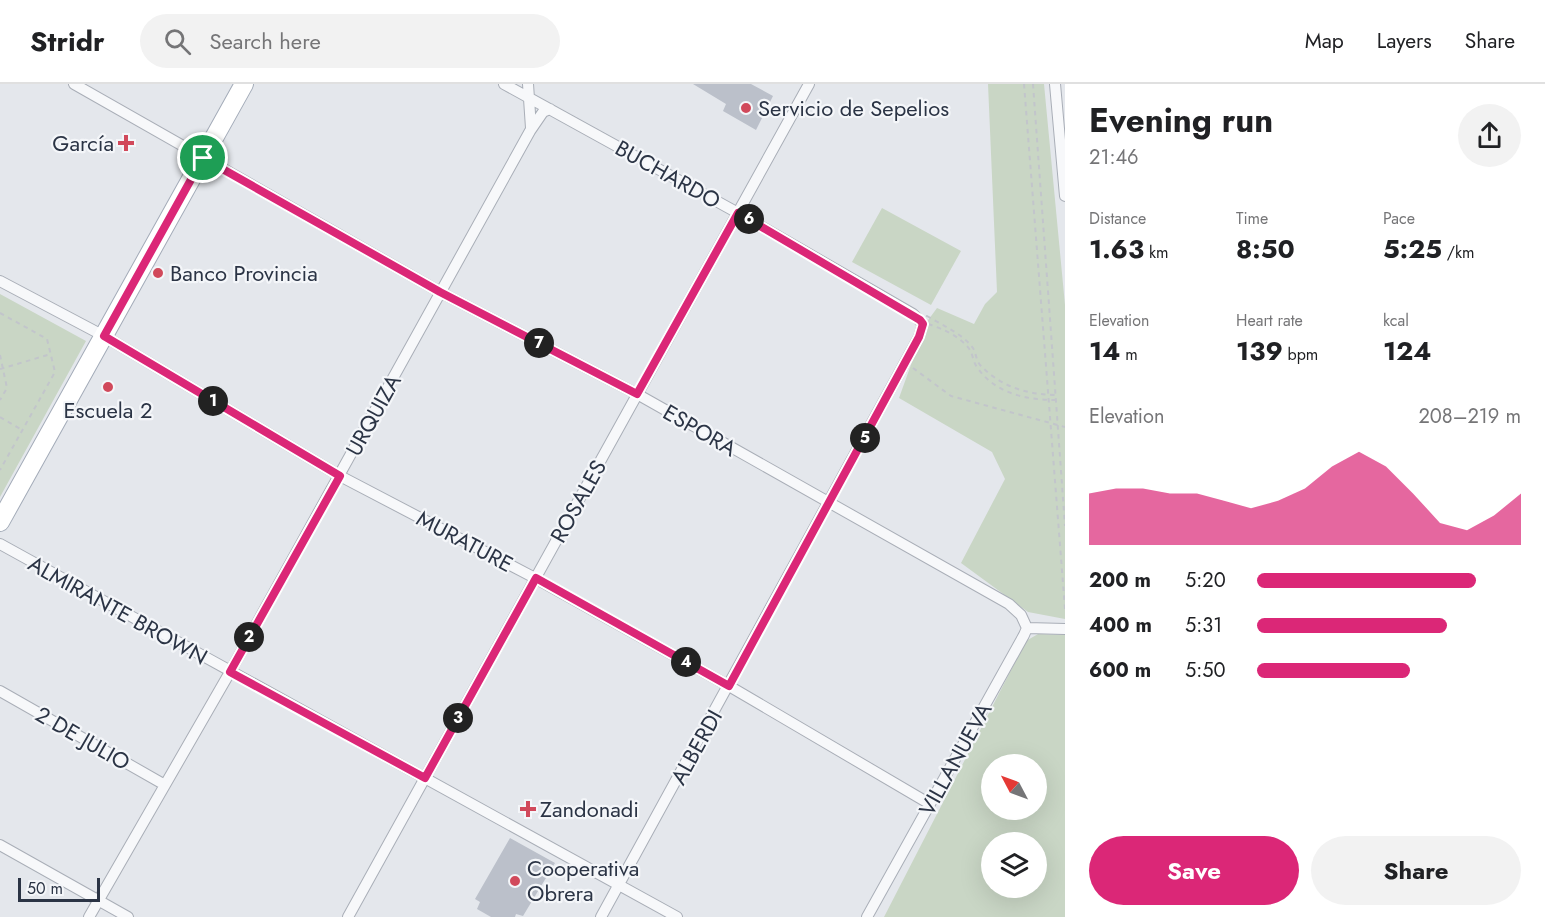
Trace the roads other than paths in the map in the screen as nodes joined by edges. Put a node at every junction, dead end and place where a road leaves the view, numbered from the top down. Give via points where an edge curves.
1 (74, 84) edge
2 (244, 84) edge
3 (504, 84) edge
4 (528, 84) edge
5 (809, 84) edge
6 (1055, 84) edge
7 (528, 97) junction
8 (550, 109) junction
9 (530, 131) junction
10 (203, 158) junction
11 (1065, 191) edge
12 (1065, 196) edge
13 (738, 213) junction
14 (0, 281) edge
15 (440, 292) junction
16 (922, 322) joint
17 (104, 336) junction
18 (637, 394) junction
19 (340, 476) junction
20 (830, 504) junction
21 (0, 522) edge
22 (0, 544) edge
23 (536, 578) junction
24 (1027, 628) junction
25 (1065, 629) edge
26 (230, 672) junction
27 (729, 686) junction
28 (0, 691) edge
29 (425, 778) junction
30 (165, 785) junction
31 (930, 804) junction
32 (0, 845) edge
33 (620, 884) junction
34 (98, 901) junction
35 (89, 917) edge
36 (128, 917) edge
37 (348, 917) edge
38 (601, 917) edge
39 (677, 917) edge
40 (867, 917) edge

1 - 10 street, ESPORA
2 - 10 main road
3 - 7 street, BUCHARDO
4 - 7 street
5 - 13 street, ROSALES
6 - 11 street
7 - 8 street, BUCHARDO
7 - 9 street
8 - 9 street, URQUIZA via 543,112
8 - 13 street, BUCHARDO
9 - 15 street, URQUIZA
10 - 15 street, ESPORA
10 - 17 main road
11 - 12 street
13 - 16 street, BUCHARDO
13 - 18 street, ROSALES
14 - 17 street, MURATURE
15 - 18 street, ESPORA
15 - 19 street, URQUIZA
16 - 20 street, ALBERDI via 919,337
17 - 19 street, MURATURE
17 - 21 main road
18 - 20 street, ESPORA
18 - 23 street, ROSALES
19 - 23 street, MURATURE
19 - 26 street, URQUIZA
20 - 24 street, ESPORA via 1009,604
20 - 27 street, ALBERDI
22 - 26 street, ALMIRANTE BROWN
23 - 27 street, MURATURE
23 - 29 street, ROSALES
24 - 25 street
24 - 31 street, VILLANUEVA
26 - 29 street, ALMIRANTE BROWN
26 - 30 street, URQUIZA
27 - 31 street, MURATURE
27 - 33 street, ALBERDI
28 - 30 street, 2 DE JULIO
29 - 33 street, ALMIRANTE BROWN
29 - 37 street, ROSALES
30 - 34 street, URQUIZA
31 - 40 street, VILLANUEVA
32 - 34 street
33 - 38 street, ALBERDI
33 - 39 street, ALMIRANTE BROWN
34 - 35 street, URQUIZA
34 - 36 street

